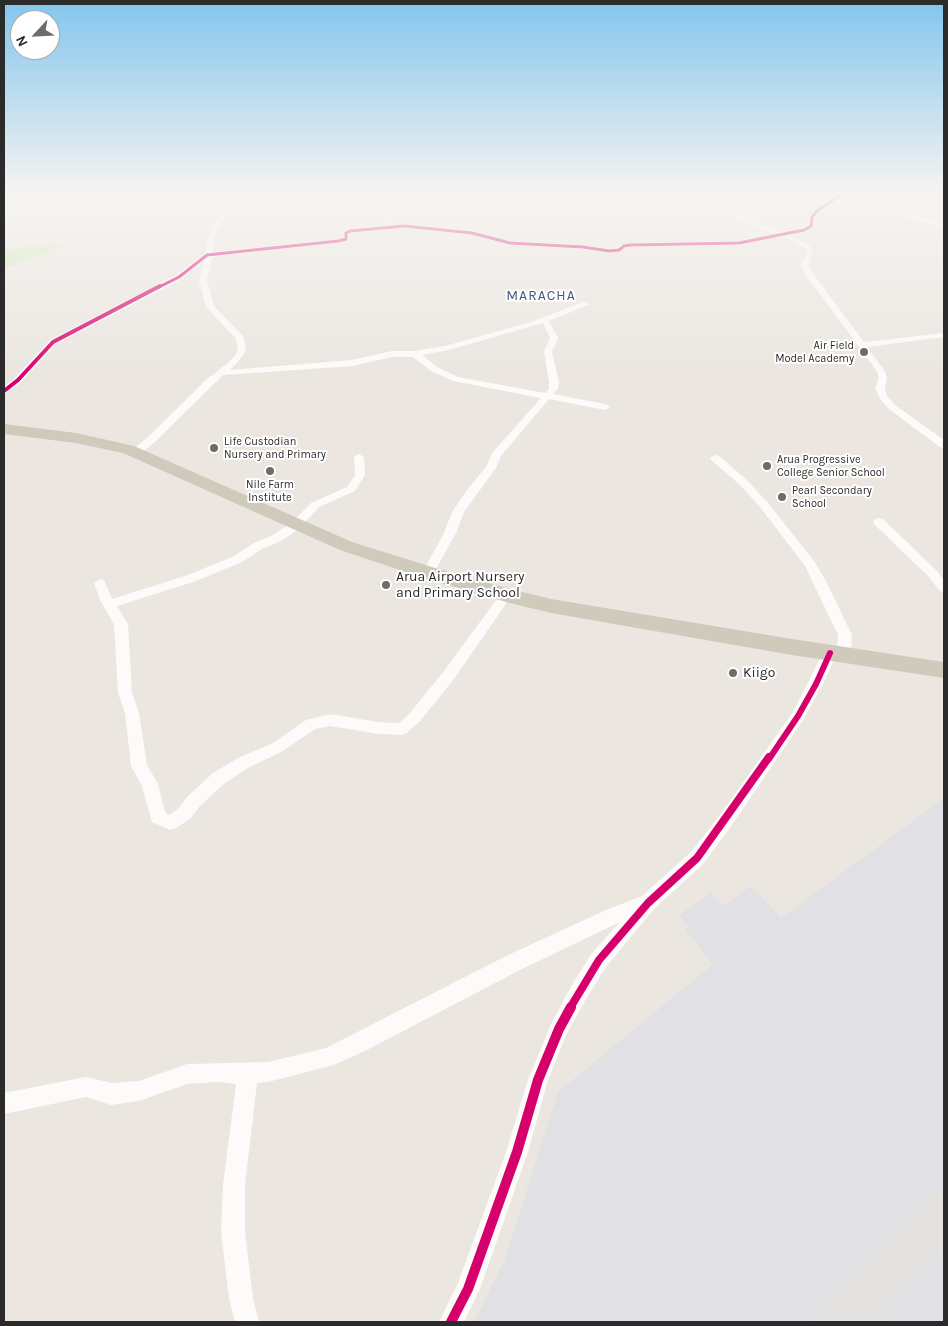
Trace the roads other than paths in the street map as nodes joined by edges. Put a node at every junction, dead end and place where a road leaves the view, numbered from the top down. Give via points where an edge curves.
1 (217, 254) edge
2 (810, 254) edge
3 (207, 255) junction
4 (586, 304) dead end
5 (546, 320) junction
6 (944, 335) edge
7 (861, 345) junction
8 (415, 354) junction
9 (220, 373) junction
10 (4, 391) edge
11 (548, 397) junction
12 (605, 407) dead end
13 (4, 429) edge
14 (944, 445) edge
15 (136, 452) junction
16 (359, 456) dead end
17 (715, 458) dead end
18 (879, 522) dead end
19 (296, 526) junction
20 (428, 573) junction
21 (100, 583) dead end
22 (944, 588) edge
23 (506, 595) junction
24 (110, 604) junction
25 (837, 654) junction
26 (944, 670) edge
27 (648, 903) junction
28 (248, 1073) junction
29 (4, 1104) edge
30 (247, 1322) edge
31 (451, 1322) edge

1 - 3 street
2 - 7 street via 805,265 807,272
3 - 9 street via 203,281 210,307 238,334 242,348 232,364
3 - 10 street via 179,277 53,342
4 - 5 street
5 - 8 street via 476,341
5 - 11 street via 554,338 548,352 554,382
6 - 7 street
7 - 14 street via 883,378 880,388 883,397
8 - 9 street via 392,354 352,363
8 - 11 street via 444,375 456,379
9 - 15 street
11 - 12 street
11 - 20 street via 496,455 491,468 458,512
13 - 15 main road via 76,438
15 - 19 main road
16 - 19 street via 360,475 351,489 315,505
17 - 25 street via 764,504 810,564 844,635
18 - 22 street
19 - 20 main road
19 - 24 street via 238,559 192,578
20 - 23 main road
21 - 24 street
23 - 24 street via 449,675 402,729 330,720 311,724 278,747 228,771 184,814 170,823 158,817 150,784 139,766 125,688 123,635
23 - 25 main road via 551,606
25 - 26 main road
25 - 27 street via 726,820 681,874
27 - 28 street via 572,934 332,1055 268,1072
27 - 31 street via 599,960 559,1029 538,1080 517,1152 468,1289
28 - 29 street via 202,1072 139,1091 111,1094 86,1088
28 - 30 street via 234,1184 233,1230

